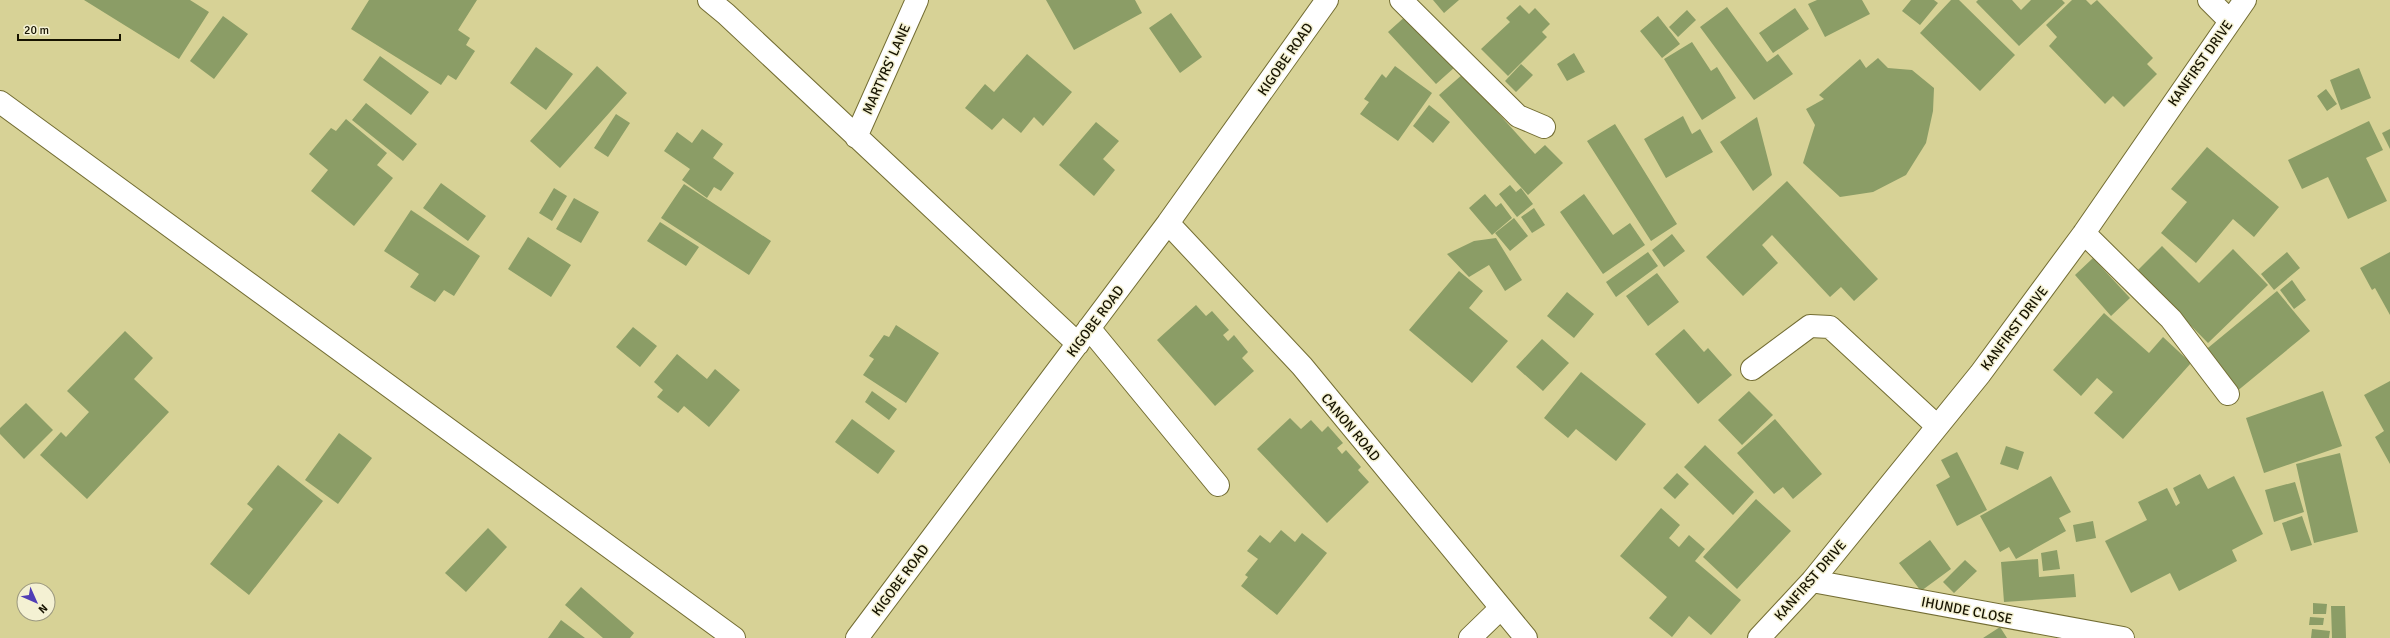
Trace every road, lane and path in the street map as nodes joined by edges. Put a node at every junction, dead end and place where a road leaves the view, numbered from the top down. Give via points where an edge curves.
1 (709, 0) edge
2 (917, 0) edge
3 (1327, 0) edge
4 (1401, 0) edge
5 (2209, 0) edge
6 (2245, 0) edge
7 (2230, 21) junction
8 (0, 102) edge
9 (1544, 127) dead end
10 (856, 137) junction
11 (1168, 223) junction
12 (2084, 233) junction
13 (1084, 336) junction
14 (1752, 369) dead end
15 (2228, 394) dead end
16 (1937, 426) junction
17 (1218, 485) dead end
18 (1812, 581) junction
19 (1501, 608) junction
20 (734, 638) edge
21 (857, 638) edge
22 (1470, 638) edge
23 (1526, 638) edge
24 (1759, 638) edge
25 (2123, 638) edge

1 - 10 street
2 - 10 street, MARTYRS' LANE
3 - 11 street, KIGOBE ROAD
4 - 9 street via 1518,116
5 - 7 street
6 - 7 street, KANFIRST DRIVE
7 - 12 street, KANFIRST DRIVE
8 - 20 street
10 - 13 street
11 - 13 street, KIGOBE ROAD
11 - 19 street, CANON ROAD via 1302,366
12 - 15 street via 2171,319
12 - 16 street, KANFIRST DRIVE via 1980,374
13 - 17 street
13 - 21 street, KIGOBE ROAD
14 - 16 street via 1810,326 1830,327
16 - 18 street, KANFIRST DRIVE
18 - 24 street, KANFIRST DRIVE
18 - 25 street, IHUNDE CLOSE
19 - 22 street
19 - 23 street, CANON ROAD

